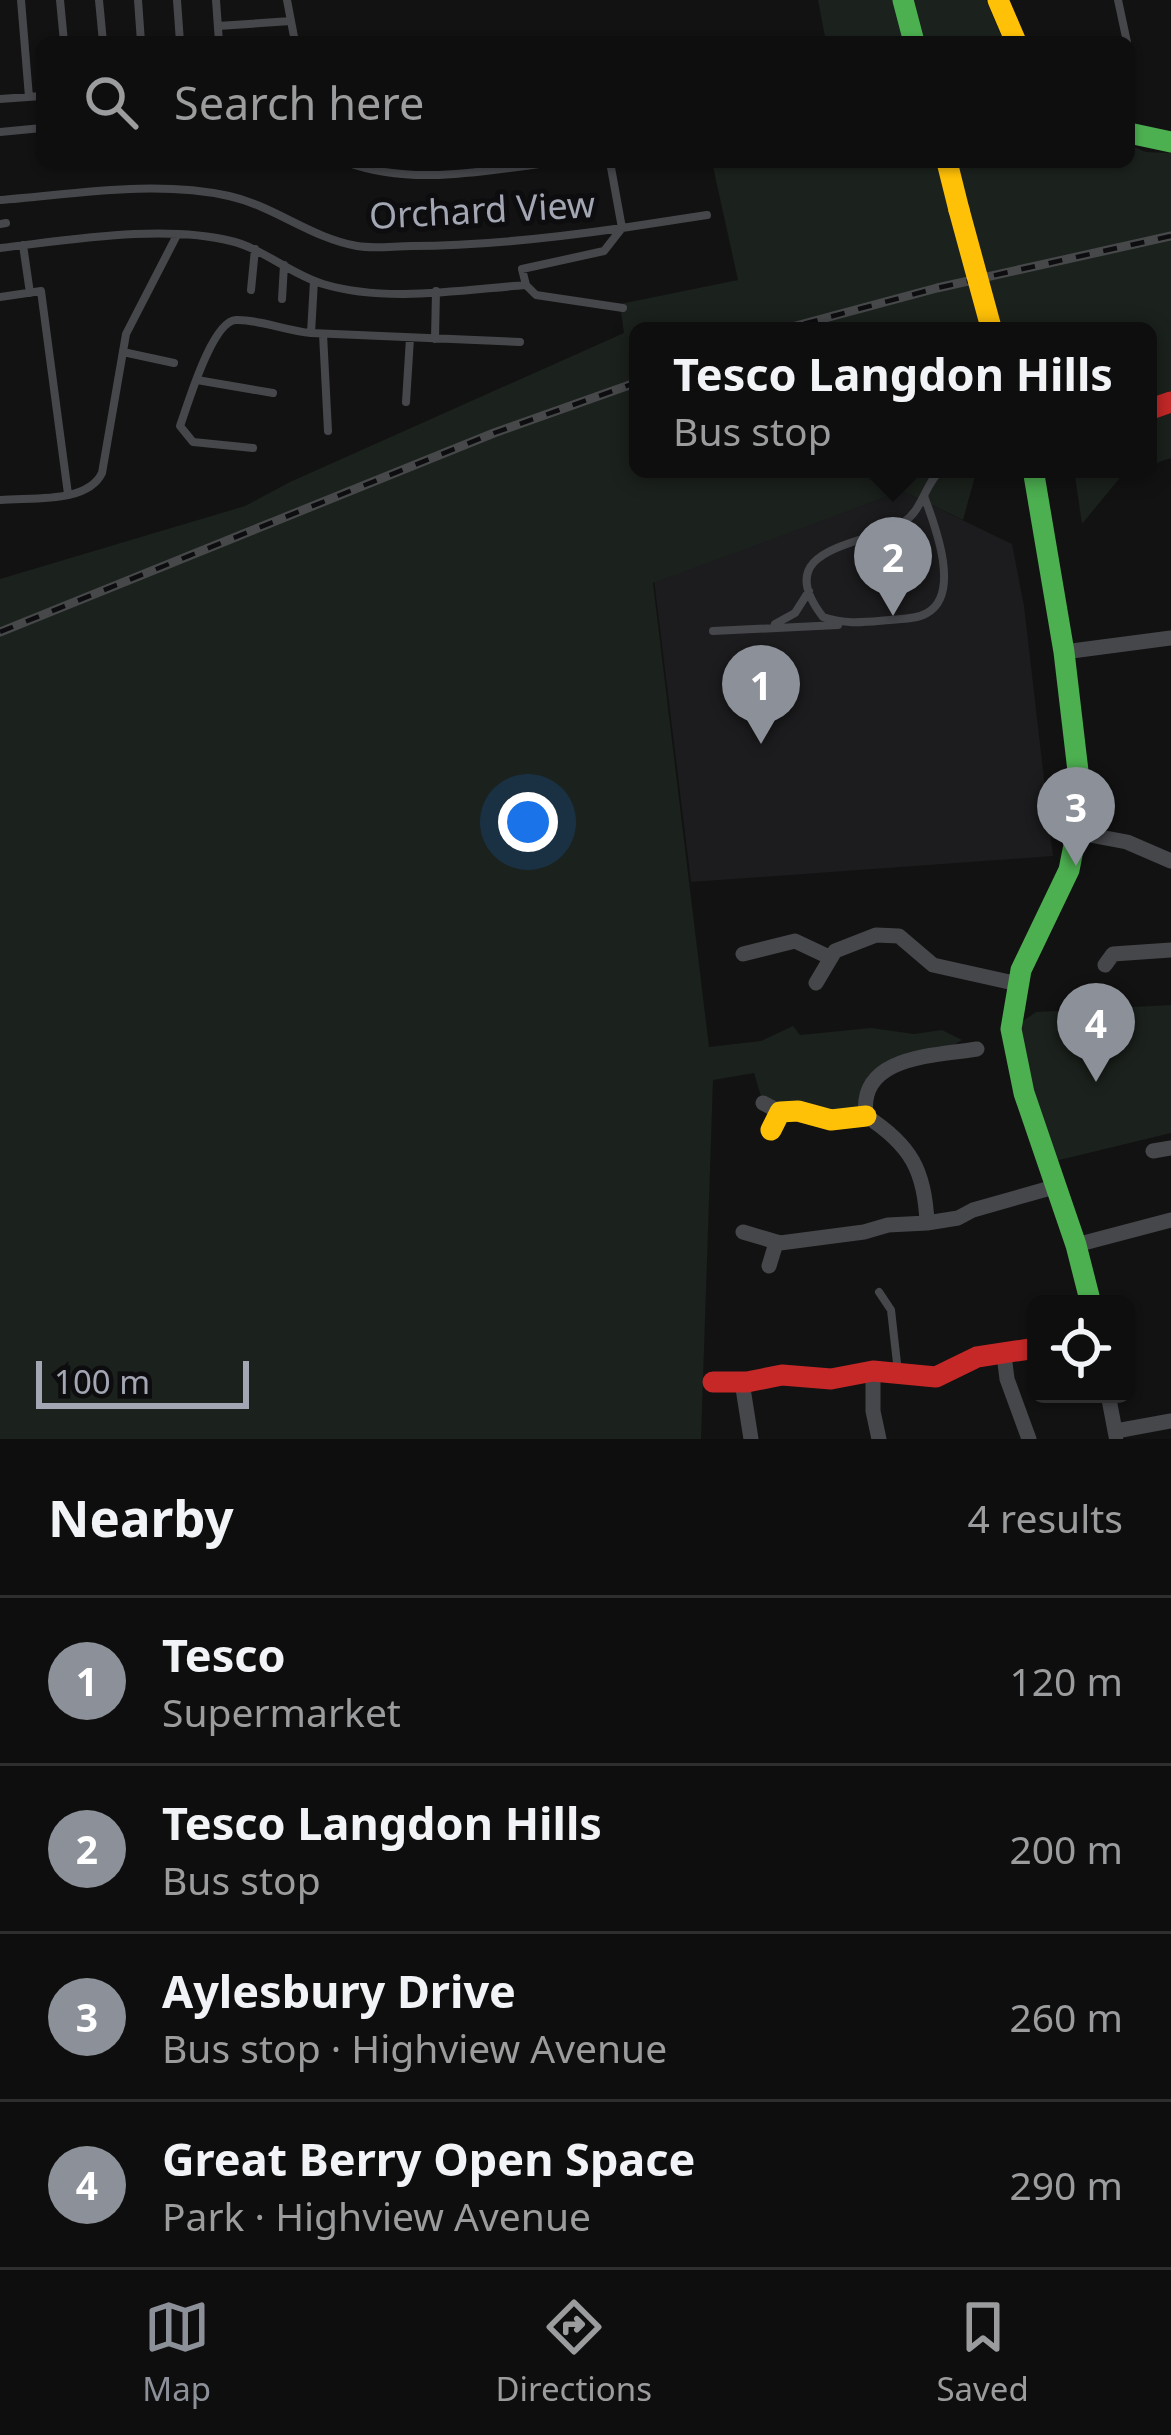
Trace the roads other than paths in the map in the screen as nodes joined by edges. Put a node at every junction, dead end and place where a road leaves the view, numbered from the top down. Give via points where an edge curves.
1 (21, 0) edge
2 (60, 0) edge
3 (99, 0) edge
4 (138, 0) edge
5 (177, 0) edge
6 (216, 0) edge
7 (286, 0) edge
8 (902, 0) edge
9 (998, 0) edge
10 (1118, 0) edge
11 (291, 21) junction
12 (218, 26) junction
13 (63, 36) edge
14 (102, 36) edge
15 (141, 36) edge
16 (180, 36) edge
17 (219, 36) edge
18 (294, 36) edge
19 (912, 36) edge
20 (1013, 36) edge
21 (1126, 36) edge
22 (36, 96) edge
23 (29, 97) junction
24 (0, 100) edge
25 (36, 129) edge
26 (0, 132) edge
27 (1135, 134) edge
28 (1171, 142) edge
29 (368, 168) edge
30 (501, 168) edge
31 (611, 168) edge
32 (948, 168) edge
33 (0, 200) edge
34 (707, 215) dead end
35 (622, 228) junction
36 (177, 235) junction
37 (23, 245) junction
38 (0, 248) edge
39 (255, 249) junction
40 (284, 265) junction
41 (314, 281) junction
42 (526, 285) junction
43 (250, 290) dead end
44 (436, 292) junction
45 (30, 293) junction
46 (0, 297) edge
47 (282, 299) dead end
48 (623, 308) dead end
49 (990, 322) edge
50 (311, 333) junction
51 (323, 334) junction
52 (410, 338) junction
53 (435, 339) junction
54 (520, 342) dead end
55 (123, 352) junction
56 (174, 363) dead end
57 (197, 380) junction
58 (273, 393) dead end
59 (406, 402) dead end
60 (328, 431) dead end
61 (253, 448) dead end
62 (932, 478) edge
63 (1034, 478) edge
64 (68, 494) junction
65 (924, 496) junction
66 (0, 500) edge
67 (808, 591) junction
68 (845, 624) junction
69 (762, 627) junction
70 (713, 632) dead end
71 (1171, 638) edge
72 (1064, 652) junction
73 (1079, 833) junction
74 (1171, 861) edge
75 (1171, 950) edge
76 (743, 954) dead end
77 (829, 957) junction
78 (1105, 965) dead end
79 (816, 982) dead end
80 (1018, 984) junction
81 (977, 1049) dead end
82 (772, 1115) dead end
83 (866, 1116) junction
84 (1171, 1149) edge
85 (1153, 1151) dead end
86 (1054, 1186) junction
87 (1171, 1220) edge
88 (927, 1223) junction
89 (743, 1232) dead end
90 (776, 1243) junction
91 (1076, 1245) junction
92 (770, 1266) dead end
93 (879, 1292) dead end
94 (1089, 1295) edge
95 (1027, 1350) edge
96 (1004, 1355) junction
97 (873, 1371) junction
98 (898, 1373) junction
99 (713, 1382) dead end
100 (742, 1382) junction
101 (1110, 1403) edge
102 (1171, 1421) edge
103 (1116, 1435) edge
104 (751, 1439) edge
105 (879, 1439) edge
106 (1029, 1439) edge

1 - 23 lane
2 - 13 lane
3 - 14 lane
4 - 15 lane
5 - 16 lane
6 - 12 lane
7 - 11 lane
8 - 19 street
9 - 20 street
10 - 21 lane
11 - 12 lane
11 - 18 lane
12 - 17 lane
22 - 23 lane
23 - 24 lane
25 - 26 lane
27 - 28 street
29 - 30 lane, Orchard View via 397,176
31 - 35 lane, Orchard View
32 - 49 street, bridge
33 - 35 lane, Orchard View via 195,191 261,206 360,246
34 - 35 lane
35 - 42 lane via 604,250 522,268
36 - 37 lane
36 - 39 lane
36 - 55 lane
37 - 38 lane
37 - 45 lane
39 - 40 lane
39 - 43 lane
40 - 41 lane
40 - 47 lane
41 - 44 lane
41 - 50 lane
42 - 44 lane
42 - 48 lane via 536,295
44 - 53 lane
45 - 46 lane
45 - 64 lane via 41,292
50 - 51 lane
50 - 57 lane via 227,322
51 - 52 lane
51 - 60 lane
52 - 53 lane
52 - 59 lane
53 - 54 lane
55 - 56 lane
55 - 64 lane via 102,472 96,485
57 - 58 lane
57 - 61 lane via 179,426 193,442
62 - 65 lane
63 - 72 street
64 - 66 lane
65 - 67 lane via 903,523 826,550 808,576
65 - 68 lane via 945,584 937,605 910,618
67 - 68 lane via 823,617
67 - 69 lane via 795,614
68 - 69 lane
69 - 70 lane
71 - 72 street
72 - 73 street via 1082,791
73 - 74 street
73 - 80 street
75 - 78 street via 1113,954
76 - 77 street via 795,941
77 - 79 street
77 - 80 street via 860,940 899,936 933,965
80 - 86 street via 1013,1049
81 - 83 street via 893,1063 867,1092
82 - 83 street
83 - 88 street via 921,1173
84 - 85 street
86 - 88 street
86 - 91 street
87 - 91 street
88 - 90 street
89 - 90 street
90 - 92 street
91 - 94 street
93 - 98 lane via 891,1310
95 - 96 street
96 - 98 street via 977,1357 936,1377
96 - 106 street
97 - 98 street
97 - 100 street
97 - 105 street
99 - 100 street
100 - 104 street
101 - 103 street
102 - 103 street

